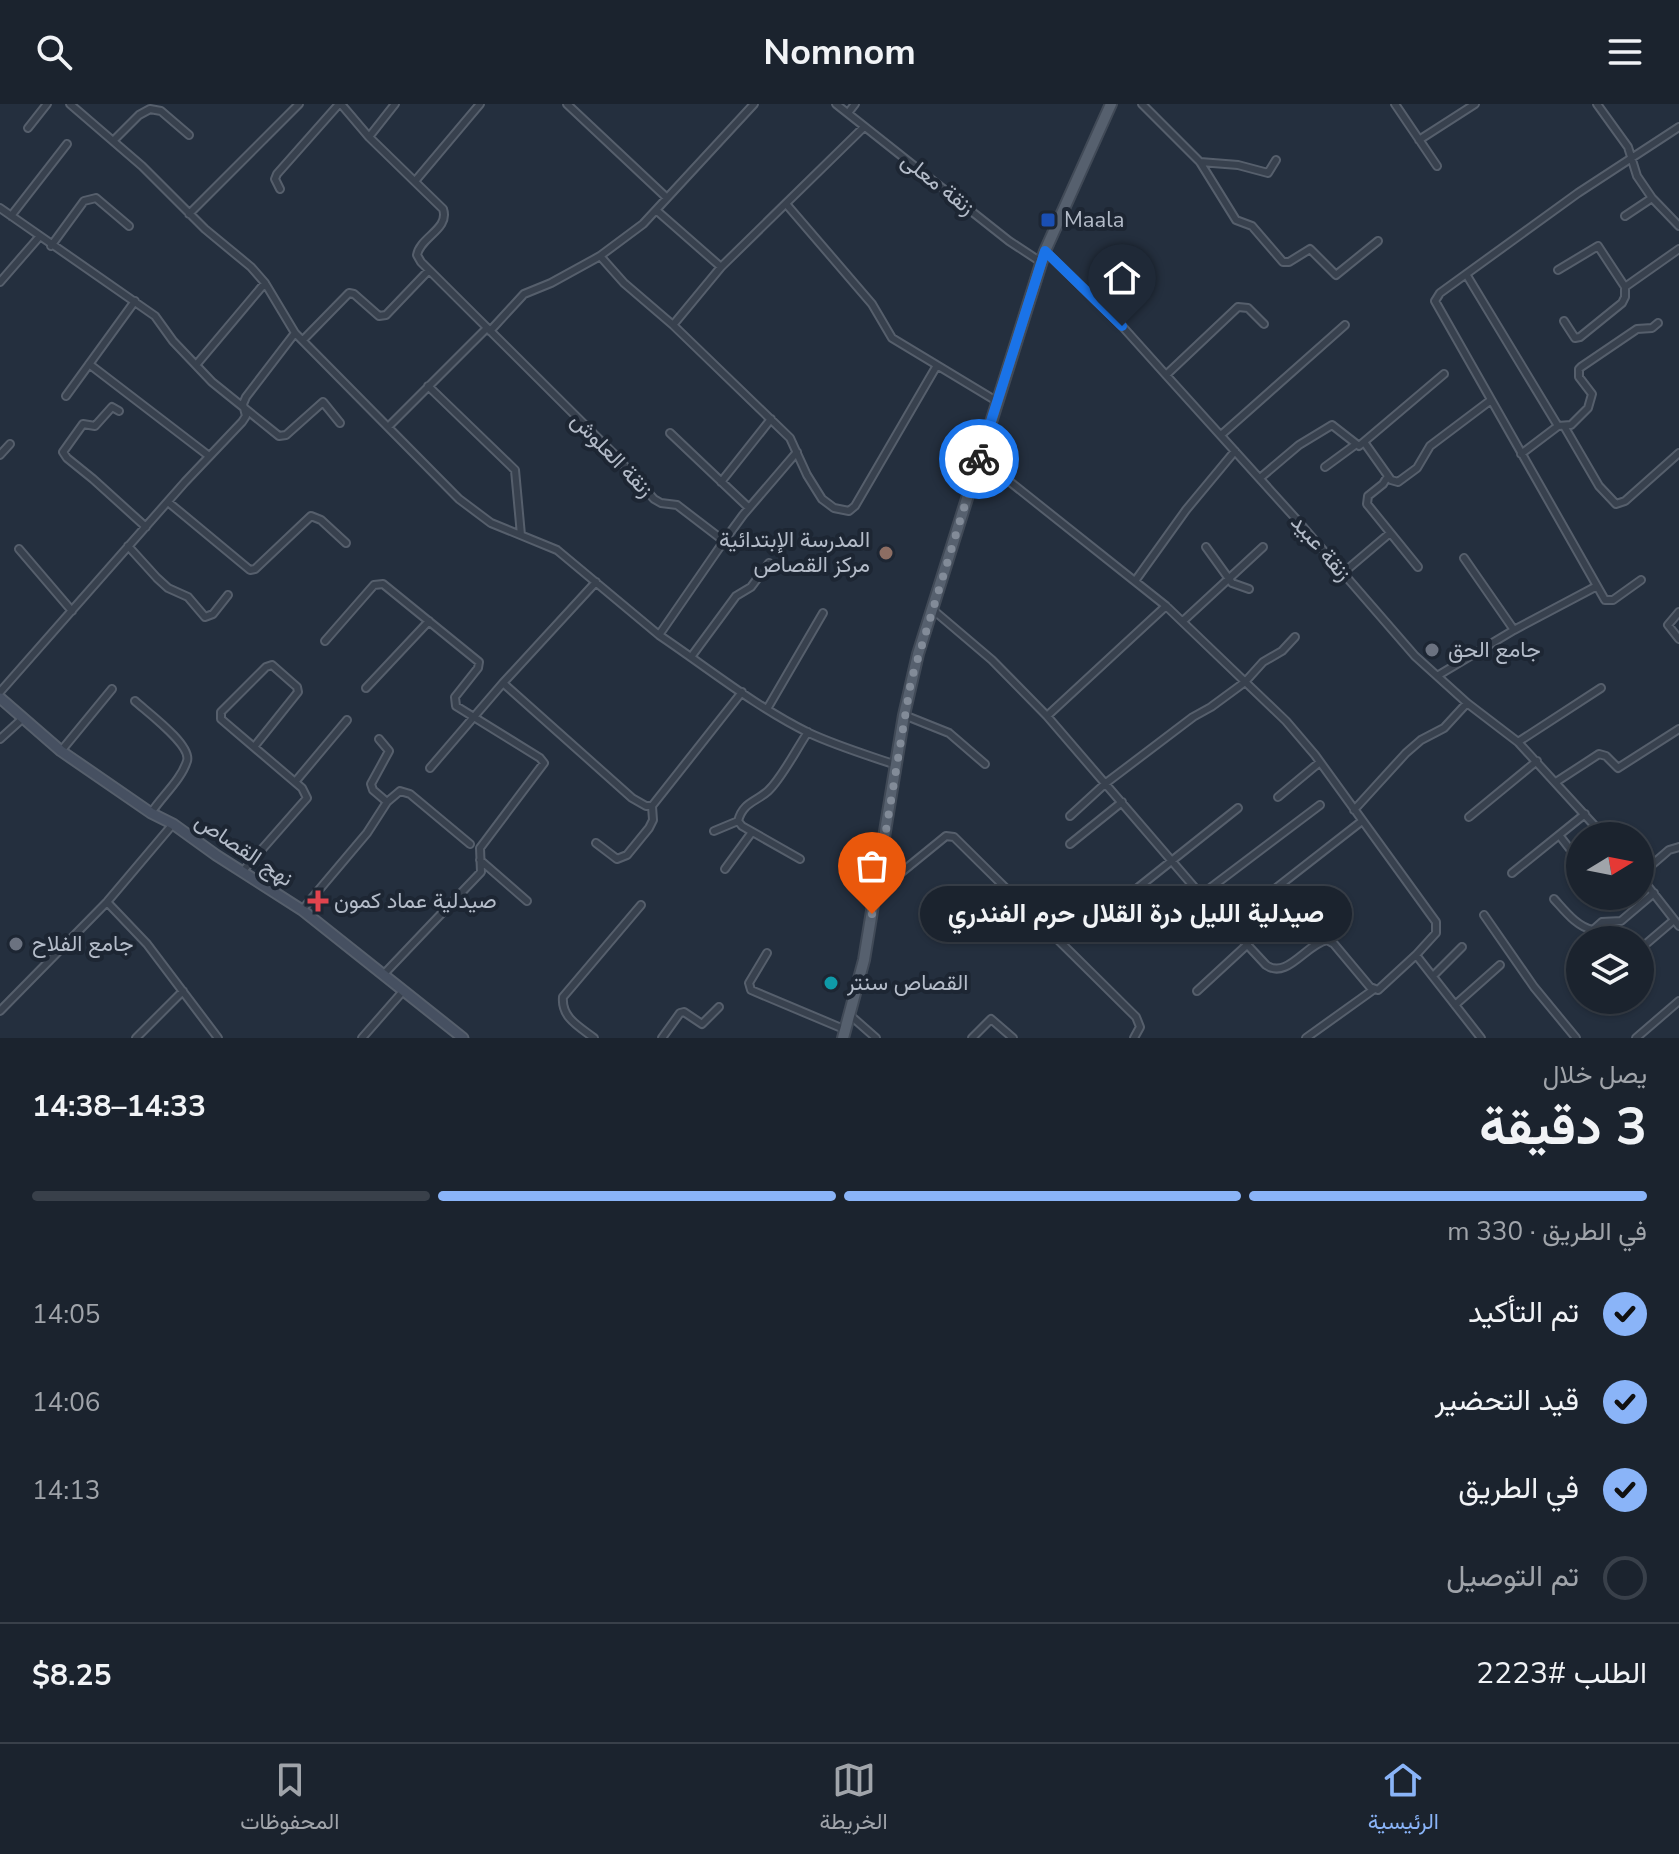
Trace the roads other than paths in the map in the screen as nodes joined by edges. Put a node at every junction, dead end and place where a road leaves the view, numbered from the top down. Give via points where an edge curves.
1 (47, 104) edge
2 (70, 104) edge
3 (299, 104) edge
4 (340, 104) edge
5 (395, 104) edge
6 (480, 104) edge
7 (567, 104) edge
8 (754, 104) edge
9 (836, 104) edge
10 (855, 104) edge
11 (1111, 104) edge
12 (1142, 104) edge
13 (1395, 104) edge
14 (1475, 104) edge
15 (1597, 104) edge
16 (848, 113) junction
17 (864, 127) junction
18 (1679, 127) edge
19 (28, 128) dead end
20 (189, 135) dead end
21 (369, 137) junction
22 (114, 140) junction
23 (1419, 140) junction
24 (67, 144) dead end
25 (1632, 157) junction
26 (1276, 160) dead end
27 (1200, 162) junction
28 (1437, 166) dead end
29 (416, 180) junction
30 (280, 189) dead end
31 (667, 198) junction
32 (1652, 198) junction
33 (787, 205) junction
34 (0, 208) edge
35 (656, 210) junction
36 (189, 214) junction
37 (11, 216) junction
38 (1625, 216) dead end
39 (129, 226) dead end
40 (1679, 226) edge
41 (40, 236) junction
42 (1378, 241) dead end
43 (51, 246) junction
44 (1679, 249) edge
45 (600, 256) junction
46 (1043, 256) junction
47 (721, 267) junction
48 (429, 270) junction
49 (1558, 270) dead end
50 (1466, 274) junction
51 (0, 282) edge
52 (265, 283) junction
53 (1625, 287) junction
54 (135, 301) junction
55 (1564, 321) dead end
56 (1658, 323) dead end
57 (1264, 324) dead end
58 (673, 325) junction
59 (1345, 325) dead end
60 (489, 330) junction
61 (295, 333) junction
62 (303, 340) junction
63 (89, 364) junction
64 (196, 365) junction
65 (936, 367) junction
66 (1444, 374) dead end
67 (1166, 375) junction
68 (428, 386) junction
69 (66, 396) dead end
70 (1491, 400) junction
71 (998, 402) junction
72 (119, 411) dead end
73 (245, 411) junction
74 (771, 419) junction
75 (340, 423) dead end
76 (1561, 426) junction
77 (388, 427) junction
78 (670, 433) dead end
79 (1221, 435) junction
80 (1364, 442) junction
81 (10, 444) dead end
82 (1355, 445) junction
83 (1235, 451) junction
84 (797, 452) junction
85 (1679, 453) edge
86 (1521, 454) junction
87 (0, 455) edge
88 (209, 456) junction
89 (980, 458) junction
90 (1325, 467) dead end
91 (1388, 476) junction
92 (1260, 478) junction
93 (721, 482) junction
94 (168, 502) junction
95 (749, 508) junction
96 (146, 527) junction
97 (1390, 533) junction
98 (521, 535) junction
99 (724, 541) junction
100 (346, 543) dead end
101 (128, 546) junction
102 (1206, 547) dead end
103 (1263, 547) dead end
104 (19, 549) dead end
105 (1464, 558) dead end
106 (769, 563) dead end
107 (1418, 567) dead end
108 (1343, 573) junction
109 (1228, 579) junction
110 (1641, 580) dead end
111 (1135, 581) junction
112 (596, 582) junction
113 (1597, 586) junction
114 (1249, 589) dead end
115 (228, 595) dead end
116 (1166, 606) junction
117 (932, 609) junction
118 (72, 611) junction
119 (1679, 612) edge
120 (823, 613) dead end
121 (429, 621) junction
122 (1183, 621) junction
123 (1514, 630) junction
124 (659, 635) junction
125 (1295, 637) dead end
126 (1679, 639) edge
127 (325, 641) dead end
128 (691, 657) junction
129 (1437, 676) junction
130 (1245, 682) junction
131 (503, 683) junction
132 (366, 688) dead end
133 (1601, 688) dead end
134 (112, 689) dead end
135 (0, 692) edge
136 (742, 692) junction
137 (0, 698) edge
138 (135, 701) dead end
139 (1467, 703) junction
140 (767, 709) junction
141 (904, 715) junction
142 (474, 716) junction
143 (1047, 716) junction
144 (22, 719) junction
145 (347, 720) dead end
146 (1679, 729) edge
147 (808, 732) junction
148 (0, 739) edge
149 (379, 739) dead end
150 (1518, 742) junction
151 (254, 747) junction
152 (61, 751) junction
153 (1537, 761) junction
154 (1320, 762) junction
155 (985, 764) dead end
156 (896, 765) junction
157 (430, 768) dead end
158 (295, 782) junction
159 (1556, 782) junction
160 (1106, 783) junction
161 (1278, 797) dead end
162 (387, 802) junction
163 (1122, 802) junction
164 (1320, 805) dead end
165 (652, 806) junction
166 (1238, 808) dead end
167 (1354, 810) junction
168 (151, 813) junction
169 (1585, 814) junction
170 (1070, 816) dead end
171 (1469, 817) dead end
172 (738, 821) junction
173 (1362, 821) junction
174 (1592, 822) edge
175 (173, 824) junction
176 (714, 831) dead end
177 (752, 832) junction
178 (1559, 835) junction
179 (596, 843) dead end
180 (470, 844) dead end
181 (1070, 844) dead end
182 (1566, 844) edge
183 (1679, 847) edge
184 (800, 859) dead end
185 (480, 860) junction
186 (1171, 860) junction
187 (1654, 863) edge
188 (725, 869) dead end
189 (242, 872) junction
190 (1512, 873) dead end
191 (1194, 887) junction
192 (876, 893) junction
193 (1654, 893) edge
194 (1201, 895) junction
195 (1125, 898) dead end
196 (1554, 899) dead end
197 (527, 901) dead end
198 (107, 902) junction
199 (641, 905) dead end
200 (302, 910) junction
201 (1634, 910) edge
202 (1159, 913) dead end
203 (1484, 915) dead end
204 (1677, 923) edge
205 (1230, 924) junction
206 (1654, 939) edge
207 (1248, 944) junction
208 (1462, 947) dead end
209 (767, 953) dead end
210 (1416, 955) junction
211 (1500, 965) dead end
212 (384, 974) junction
213 (1433, 976) junction
214 (404, 990) junction
215 (1373, 990) junction
216 (183, 991) junction
217 (1197, 991) dead end
218 (1679, 1001) edge
219 (1455, 1005) junction
220 (719, 1007) dead end
221 (0, 1011) edge
222 (851, 1016) junction
223 (845, 1034) edge
224 (1139, 1036) edge
225 (136, 1038) edge
226 (218, 1038) edge
227 (362, 1038) edge
228 (463, 1038) edge
229 (594, 1038) edge
230 (662, 1038) edge
231 (876, 1038) edge
232 (972, 1038) edge
233 (1013, 1038) edge
234 (1306, 1038) edge
235 (1481, 1038) edge
236 (1576, 1038) edge
237 (1636, 1038) edge

1 - 19 street
2 - 22 street
3 - 36 street
4 - 21 street
4 - 30 street via 277,174
5 - 21 street
6 - 29 street
7 - 31 street
8 - 31 street
9 - 16 street, زنقة معلى
10 - 16 street
11 - 46 main road
12 - 27 street
13 - 23 street
14 - 23 street
15 - 25 street
16 - 17 street, زنقة معلى
17 - 33 street
17 - 46 street, زنقة معلى via 1009,241
18 - 25 street
20 - 22 street via 161,111 150,109
21 - 29 street
22 - 36 street
23 - 28 street
24 - 37 street
25 - 32 street
25 - 50 street
26 - 27 street via 1268,173
27 - 42 street via 1236,220 1252,226 1283,262 1310,249 1336,275
29 - 48 street via 445,214 443,223 417,249
31 - 35 street
32 - 38 street
32 - 40 street
33 - 47 street
33 - 65 street via 872,304 892,338
34 - 37 street
35 - 45 street
35 - 47 street
36 - 52 street
37 - 41 street
39 - 43 street via 91,198
41 - 43 street
41 - 51 street
43 - 54 street
44 - 53 street
45 - 58 street
45 - 60 street via 524,294
46 - 67 street, زنقة عبيد via 1122,326
46 - 71 main road
47 - 58 street
48 - 60 street, زنقة العلوش
48 - 62 street via 383,317 349,293
49 - 53 street via 1598,246
50 - 70 street via 1435,301
50 - 76 street
52 - 61 street
52 - 64 street
53 - 55 street via 1622,303 1577,338
54 - 63 street
54 - 64 street via 155,316
56 - 76 street via 1634,330 1579,369 1591,402 1571,425
57 - 67 street via 1248,308 1238,307
58 - 74 street
59 - 79 street
60 - 68 street
60 - 99 street, زنقة العلوش via 654,499 677,505
61 - 62 street
61 - 73 street via 246,397
62 - 77 street
63 - 69 street
63 - 88 street
64 - 73 street
65 - 71 street
65 - 84 street via 849,511 822,499
66 - 80 street
67 - 79 street, زنقة عبيد
68 - 77 street
68 - 98 street via 515,470
70 - 86 street
70 - 91 street via 1430,446 1411,474 1395,483
71 - 89 main road
72 - 96 street via 112,407 95,426 83,424 63,452
73 - 75 street via 282,437 319,403 327,404
73 - 88 street via 242,422
74 - 84 street
74 - 93 street
76 - 85 street via 1616,504
76 - 86 street
77 - 98 street via 479,516
78 - 93 street
79 - 83 street, زنقة عبيد
80 - 82 street
80 - 91 street
81 - 87 street
82 - 90 street
82 - 92 street via 1332,425
83 - 92 street, زنقة عبيد
83 - 111 street
84 - 95 street
86 - 113 street
88 - 94 street
89 - 111 street
89 - 117 main road
91 - 97 street via 1367,504
92 - 108 street, زنقة عبيد
93 - 95 street
94 - 96 street
94 - 100 street via 250,570 311,516
95 - 99 street
96 - 101 street
97 - 107 street
97 - 108 street
98 - 112 street via 552,547
99 - 124 street
101 - 115 street via 205,617
101 - 118 street
102 - 109 street
103 - 109 street
104 - 118 street
105 - 123 street
106 - 128 street via 751,587 736,596
108 - 129 street, زنقة عبيد
109 - 114 street
109 - 122 street
110 - 113 street via 1610,601
111 - 116 street
112 - 124 street
112 - 131 street
113 - 123 street
116 - 122 street
116 - 143 street
117 - 141 main road
117 - 143 street
118 - 135 street
119 - 126 street via 1668,625
120 - 140 street
121 - 127 street via 378,583
121 - 132 street
121 - 142 street via 479,662 455,700
122 - 130 street
123 - 129 street
124 - 128 street
125 - 130 street
128 - 136 street
129 - 139 street, زنقة عبيد
130 - 154 street
130 - 160 street
131 - 142 street
131 - 165 street via 632,798
133 - 150 street
134 - 152 street
136 - 140 street
136 - 165 street
137 - 144 street, نهج القصاص
138 - 168 street via 188,756
139 - 150 street, زنقة عبيد
139 - 167 street via 1444,728 1406,753
140 - 147 street
141 - 155 street via 949,733
141 - 156 main road
142 - 157 street
142 - 185 street via 544,763 482,845
143 - 160 street
144 - 148 street
144 - 152 street, نهج القصاص
145 - 158 street
146 - 159 street via 1618,768 1599,754
147 - 156 street
147 - 172 street via 769,790 752,800
149 - 162 street via 389,751 371,784
150 - 153 street, زنقة عبيد
151 - 151 street via 221,719 221,712 272,665 298,692
151 - 158 street
152 - 168 street, نهج القصاص
153 - 159 street, زنقة عبيد
153 - 171 street
154 - 161 street
154 - 167 street
156 - 192 main road
158 - 189 street via 306,801
159 - 169 street, زنقة عبيد
160 - 163 street
160 - 170 street
162 - 180 street via 400,791 410,794
162 - 200 street
163 - 181 street
163 - 186 street
164 - 194 street
165 - 179 street via 652,824 624,858 613,858
166 - 186 street
167 - 173 street
168 - 175 street, نهج القصاص
169 - 174 street, زنقة عبيد
169 - 178 street
172 - 176 street
172 - 177 street
173 - 205 street
173 - 210 street via 1436,922 1436,933
175 - 189 street, نهج القصاص
175 - 198 street
177 - 184 street
177 - 188 street
178 - 182 street
178 - 190 street
183 - 187 street
185 - 197 street
185 - 212 street via 479,875
186 - 191 street
186 - 195 street
189 - 200 street, نهج القصاص
191 - 194 street
191 - 202 street
192 - 222 main road
192 - 224 street via 946,836 954,837 1136,1017
193 - 204 street
194 - 205 street
196 - 201 street via 1593,930 1602,922 1621,921
198 - 216 street
198 - 221 street
199 - 229 street via 563,997 566,1015
200 - 212 street, نهج القصاص
203 - 236 street
204 - 206 street
205 - 207 street
207 - 215 street via 1277,970 1319,942 1330,941
207 - 217 street
208 - 213 street
209 - 223 street via 749,983 751,990
210 - 213 street
210 - 215 street via 1384,987
211 - 219 street
212 - 214 street, نهج القصاص
213 - 219 street
214 - 227 street
214 - 228 street, نهج القصاص
215 - 234 street
216 - 225 street
216 - 226 street
218 - 237 street
219 - 235 street
220 - 230 street via 702,1024 680,1013
222 - 223 main road
222 - 231 street
232 - 233 street via 991,1019

